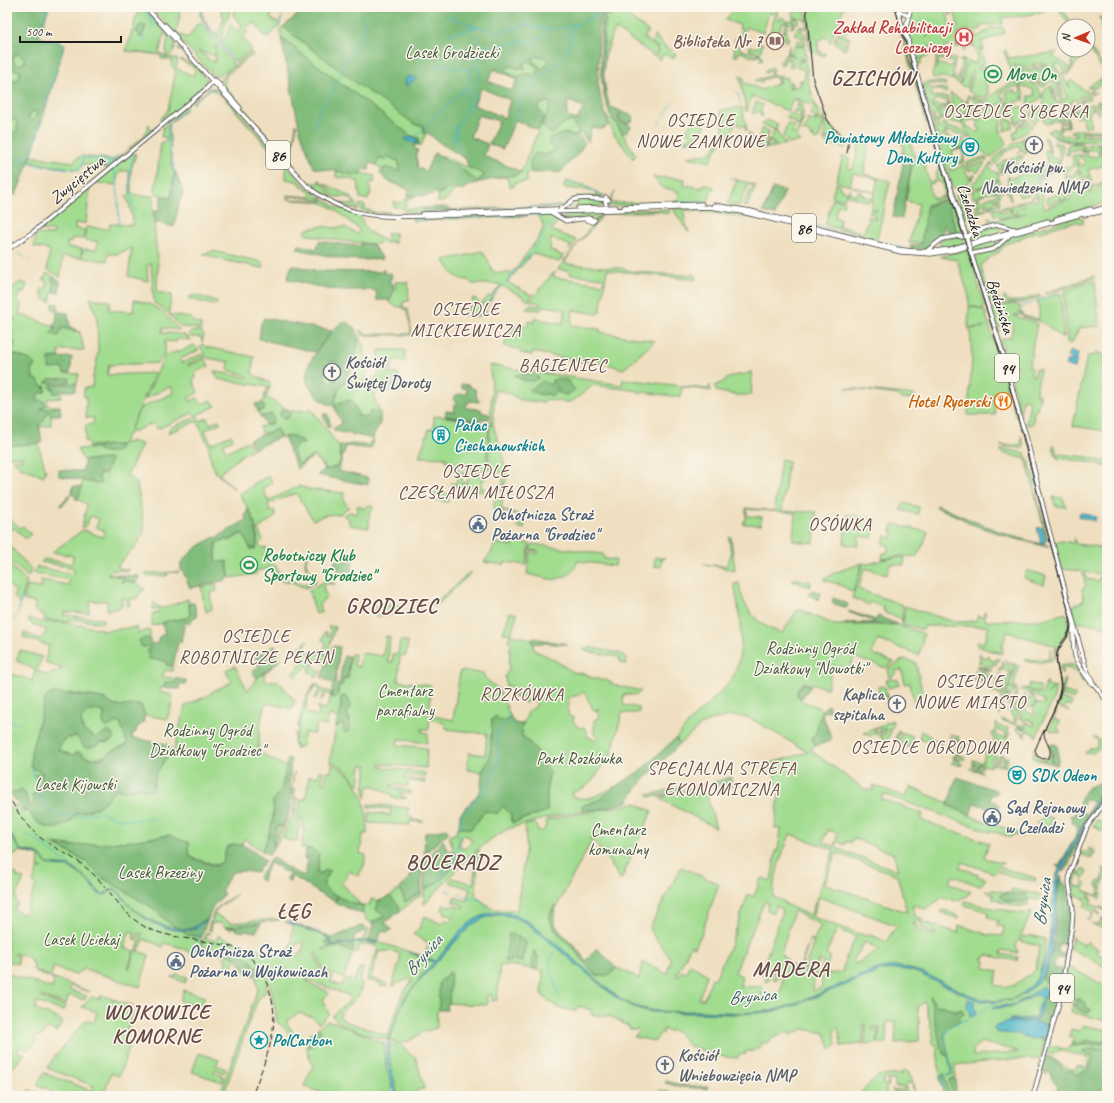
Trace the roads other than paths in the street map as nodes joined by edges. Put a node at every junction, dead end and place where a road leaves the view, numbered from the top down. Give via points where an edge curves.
1 (146, 7) edge
2 (149, 7) edge
3 (910, 7) edge
4 (897, 8) edge
5 (903, 14) junction
6 (909, 15) junction
7 (909, 46) junction
8 (215, 81) junction
9 (211, 87) junction
10 (206, 89) junction
11 (222, 91) junction
12 (578, 199) junction
13 (607, 201) dead end
14 (1107, 207) edge
15 (580, 208) junction
16 (560, 209) junction
17 (570, 211) junction
18 (356, 212) junction
19 (548, 212) junction
20 (363, 213) junction
21 (584, 219) junction
22 (566, 221) junction
23 (998, 226) junction
24 (964, 230) junction
25 (1017, 230) junction
26 (974, 232) junction
27 (1013, 234) junction
28 (957, 236) junction
29 (995, 236) junction
30 (966, 239) junction
31 (988, 241) junction
32 (939, 242) junction
33 (997, 248) junction
34 (949, 249) junction
35 (7, 250) edge
36 (926, 252) junction
37 (971, 254) junction
38 (975, 266) joint
39 (1074, 621) junction
40 (1107, 703) edge
41 (1107, 789) edge
42 (1106, 795) edge
43 (1032, 1096) edge

1 - 8 main road, 86
2 - 8 main road, 86
3 - 5 main road via 908,12
3 - 6 main road, Czeladzka
4 - 5 main road, Czeladzka
4 - 7 main road, Czeladzka
5 - 6 main road
6 - 7 main road, Czeladzka via 906,27
7 - 24 main road, Czeladzka
8 - 9 main road
8 - 10 main road
8 - 11 main road, 86
8 - 18 main road, 86 via 307,184 332,202
9 - 10 main road
9 - 11 main road
10 - 35 main road, Zwycięstwa via 33,232
11 - 18 main road, 86 via 306,185 335,206
12 - 13 main road
12 - 15 main road via 575,206
12 - 16 main road
14 - 25 main road, 86
14 - 27 main road, 86 via 1100,212
15 - 16 main road, 86
15 - 36 main road, 86 via 719,205 897,249
16 - 20 main road, 86 via 392,215
17 - 19 main road, 86
17 - 22 main road via 565,214
17 - 31 main road, 86 via 717,207 893,251 917,254 944,252
18 - 20 main road, 86
19 - 20 main road, 86 via 392,217
19 - 22 main road
21 - 21 main road via 590,218 592,223 588,220
21 - 22 main road
23 - 25 main road
23 - 26 main road
23 - 29 main road via 1001,227 1001,231
24 - 26 main road
24 - 28 main road
24 - 30 main road, Czeladzka
25 - 29 main road, 86
26 - 30 main road
27 - 31 main road, 86
27 - 33 main road
28 - 30 main road
28 - 32 main road
29 - 34 main road, 86
30 - 37 main road, Czeladzka / 94, bridge
31 - 33 main road via 997,242
32 - 34 main road via 940,248
32 - 36 main road
33 - 37 main road
34 - 36 main road, 86
37 - 38 main road, Czeladzka / 94
38 - 39 main road, Będzińska / 94 via 1006,365
39 - 40 main road, Będzińska / 94 via 1086,668
39 - 40 main road, Będzińska / 94 via 1075,657 1079,668
41 - 42 main road, 94
42 - 43 main road, 94 via 1104,806 1083,838 1069,874 1073,922 1059,1004

